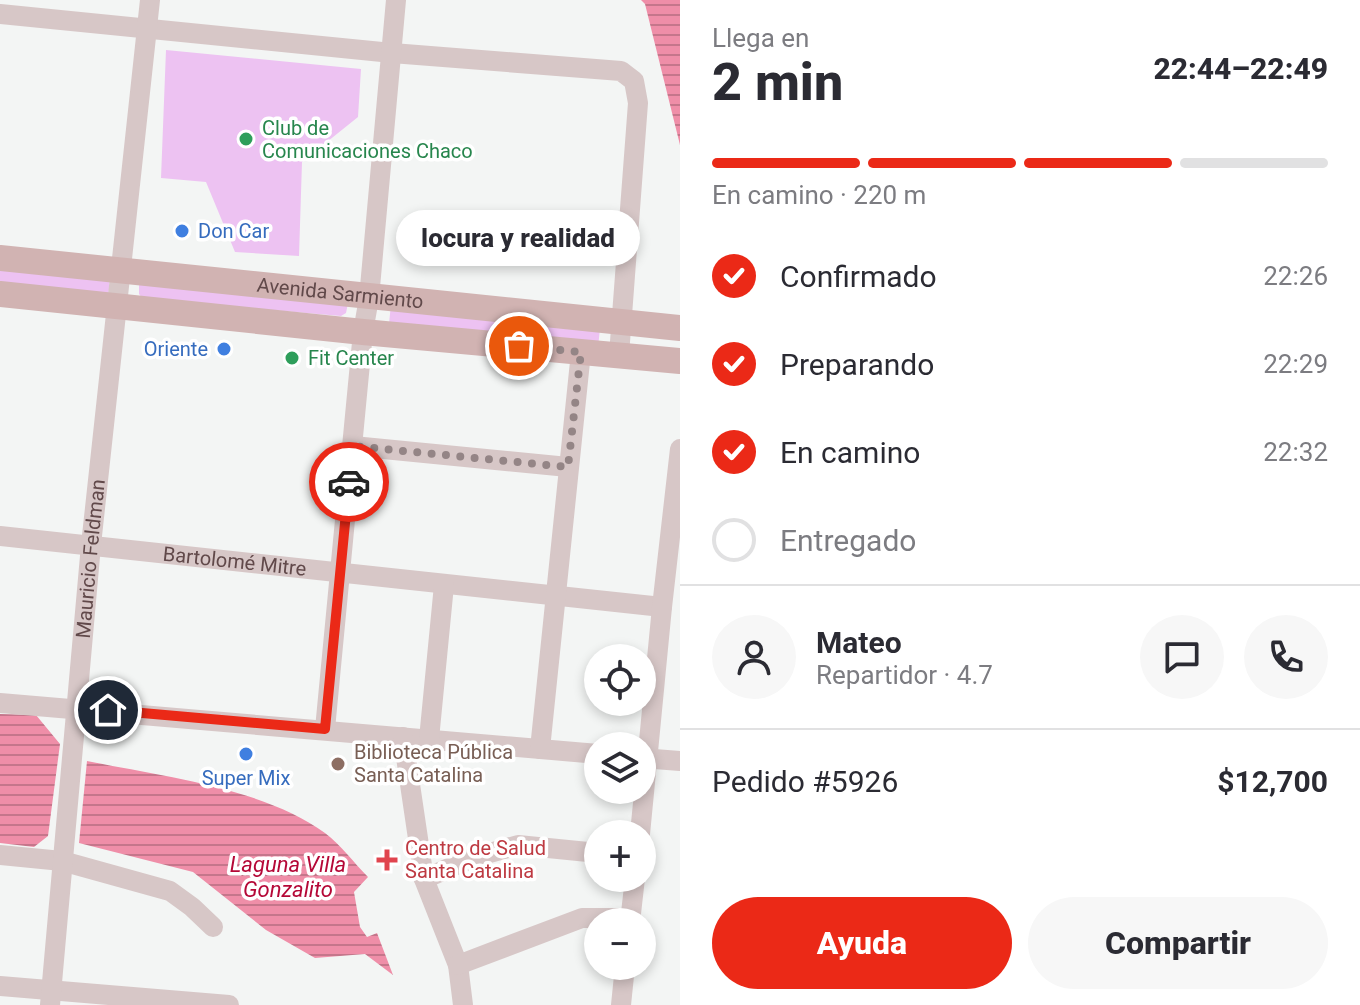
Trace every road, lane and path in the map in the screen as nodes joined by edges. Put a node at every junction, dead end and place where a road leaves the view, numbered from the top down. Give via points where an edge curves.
1 (150, 0) edge
2 (396, 0) edge
3 (0, 14) edge
4 (148, 29) junction
5 (392, 53) junction
6 (0, 258) edge
7 (121, 270) junction
8 (0, 294) edge
9 (369, 298) junction
10 (116, 306) junction
11 (620, 322) junction
12 (680, 328) edge
13 (363, 332) junction
14 (581, 352) junction
15 (619, 355) junction
16 (680, 361) edge
17 (353, 446) junction
18 (680, 449) edge
19 (568, 467) junction
20 (0, 536) edge
21 (91, 545) junction
22 (339, 573) junction
23 (444, 585) junction
24 (557, 594) junction
25 (662, 607) junction
26 (0, 703) edge
27 (77, 708) junction
28 (325, 729) junction
29 (648, 732) edge
30 (403, 737) junction
31 (429, 739) junction
32 (540, 749) junction
33 (584, 753) edge
34 (656, 759) edge
35 (680, 761) edge
36 (584, 852) edge
37 (0, 855) edge
38 (62, 861) junction
39 (424, 879) junction
40 (584, 918) edge
41 (213, 927) dead end
42 (458, 965) junction
43 (624, 980) edge
44 (0, 986) edge
45 (51, 998) edge
46 (229, 1005) edge
47 (463, 1005) edge
48 (621, 1005) edge

1 - 4 street, Mauricio Feldman
2 - 5 street
3 - 4 street
4 - 5 street
4 - 7 street, Mauricio Feldman
5 - 9 street
5 - 11 street via 621,71 634,81 638,103
6 - 7 main road, Avenida Sarmiento
7 - 9 main road, Avenida Sarmiento
7 - 10 street, Mauricio Feldman
8 - 10 main road, Avenida Sarmiento
9 - 11 main road, Avenida Sarmiento
9 - 13 street
10 - 13 main road, Avenida Sarmiento
10 - 21 street, Mauricio Feldman
11 - 12 main road, Avenida Sarmiento
11 - 15 street
13 - 14 main road, Avenida Sarmiento
13 - 17 street
14 - 15 main road, Avenida Sarmiento
14 - 19 street
15 - 16 main road, Avenida Sarmiento
17 - 19 street
17 - 22 street
18 - 25 street
19 - 24 street
20 - 21 street, Bartolomé Mitre
21 - 22 street, Bartolomé Mitre
21 - 27 street, Mauricio Feldman
22 - 23 street, Bartolomé Mitre
22 - 28 street
23 - 24 street, Bartolomé Mitre
23 - 31 street
24 - 25 street, Bartolomé Mitre
24 - 32 street
25 - 29 street
26 - 27 street
27 - 28 street
27 - 38 street, Mauricio Feldman
28 - 30 street
30 - 31 street
30 - 39 street
31 - 32 street
32 - 33 street
34 - 35 street
36 - 39 street via 518,845
37 - 38 street
38 - 41 street via 170,891
38 - 45 street, Mauricio Feldman
39 - 42 street
40 - 42 street
42 - 47 street
43 - 48 street
44 - 45 street
45 - 46 street

